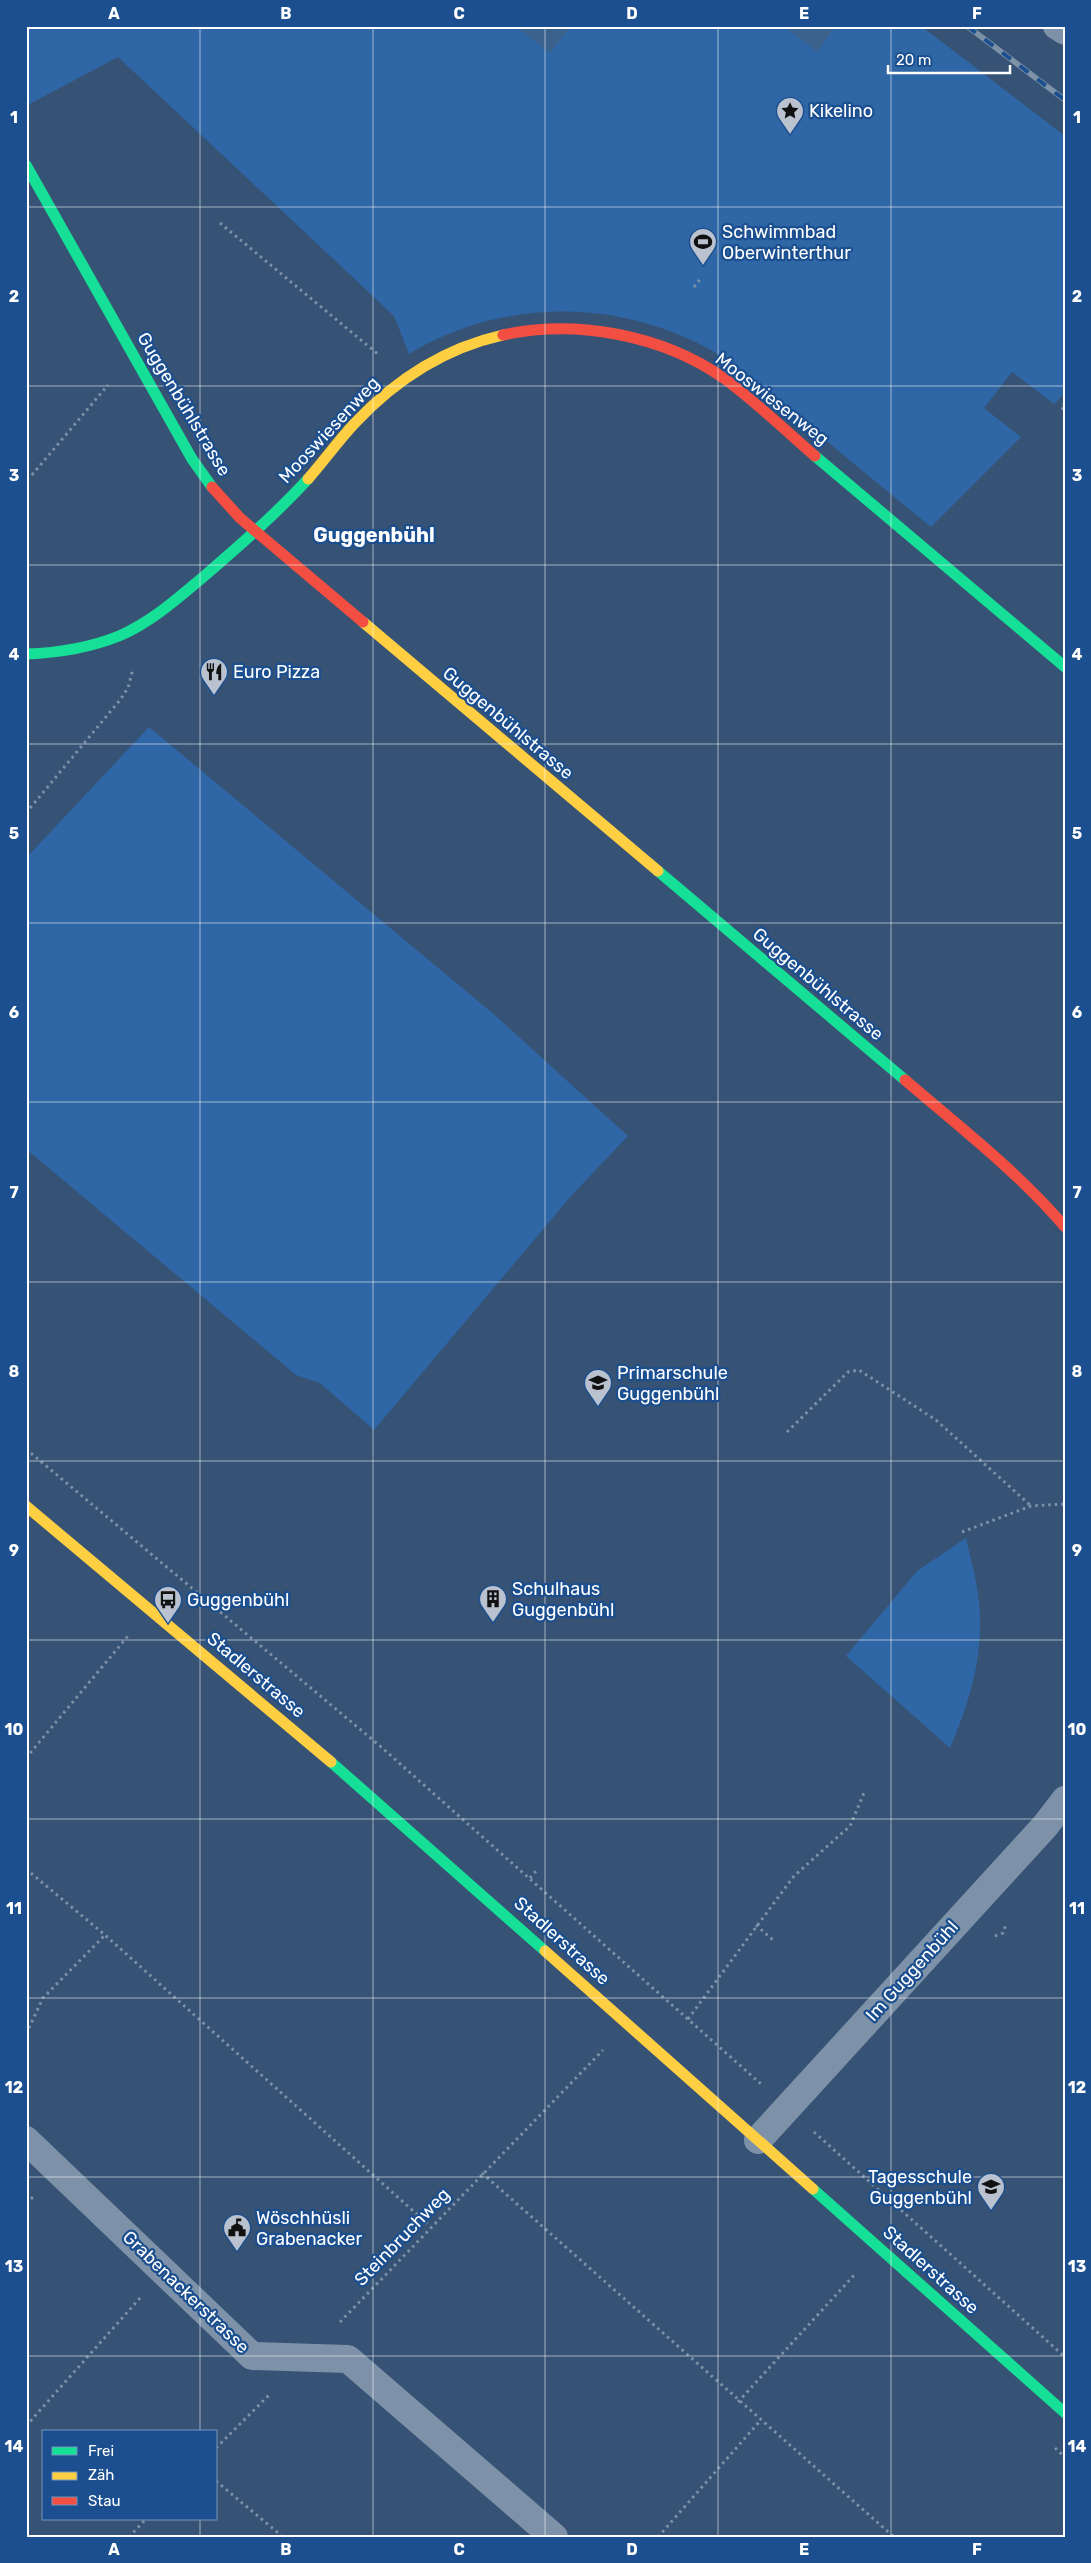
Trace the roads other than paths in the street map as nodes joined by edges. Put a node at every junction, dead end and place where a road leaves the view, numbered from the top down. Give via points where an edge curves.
1 (1058, 26) edge
2 (1065, 31) edge
3 (26, 165) edge
4 (255, 532) junction
5 (26, 654) edge
6 (1065, 667) edge
7 (1065, 1227) edge
8 (26, 1506) edge
9 (1065, 1800) edge
10 (26, 2140) edge
11 (758, 2140) junction
12 (1065, 2413) edge
13 (554, 2537) edge

1 - 2 street
3 - 4 street, Guggenbühlstrasse via 192,459 211,486
4 - 5 street, Mooswiesenweg via 158,613 121,635 74,650
4 - 6 street, Mooswiesenweg via 306,482 370,407 405,377 447,352 474,341 527,330 600,331 677,352 724,379
4 - 7 street, Guggenbühlstrasse via 991,1153 1040,1198
8 - 11 street, Stadlerstrasse via 359,1785
9 - 11 street, Im Guggenbühl
10 - 13 street, Grabenackerstrasse via 252,2356 348,2358
11 - 12 street, Stadlerstrasse

